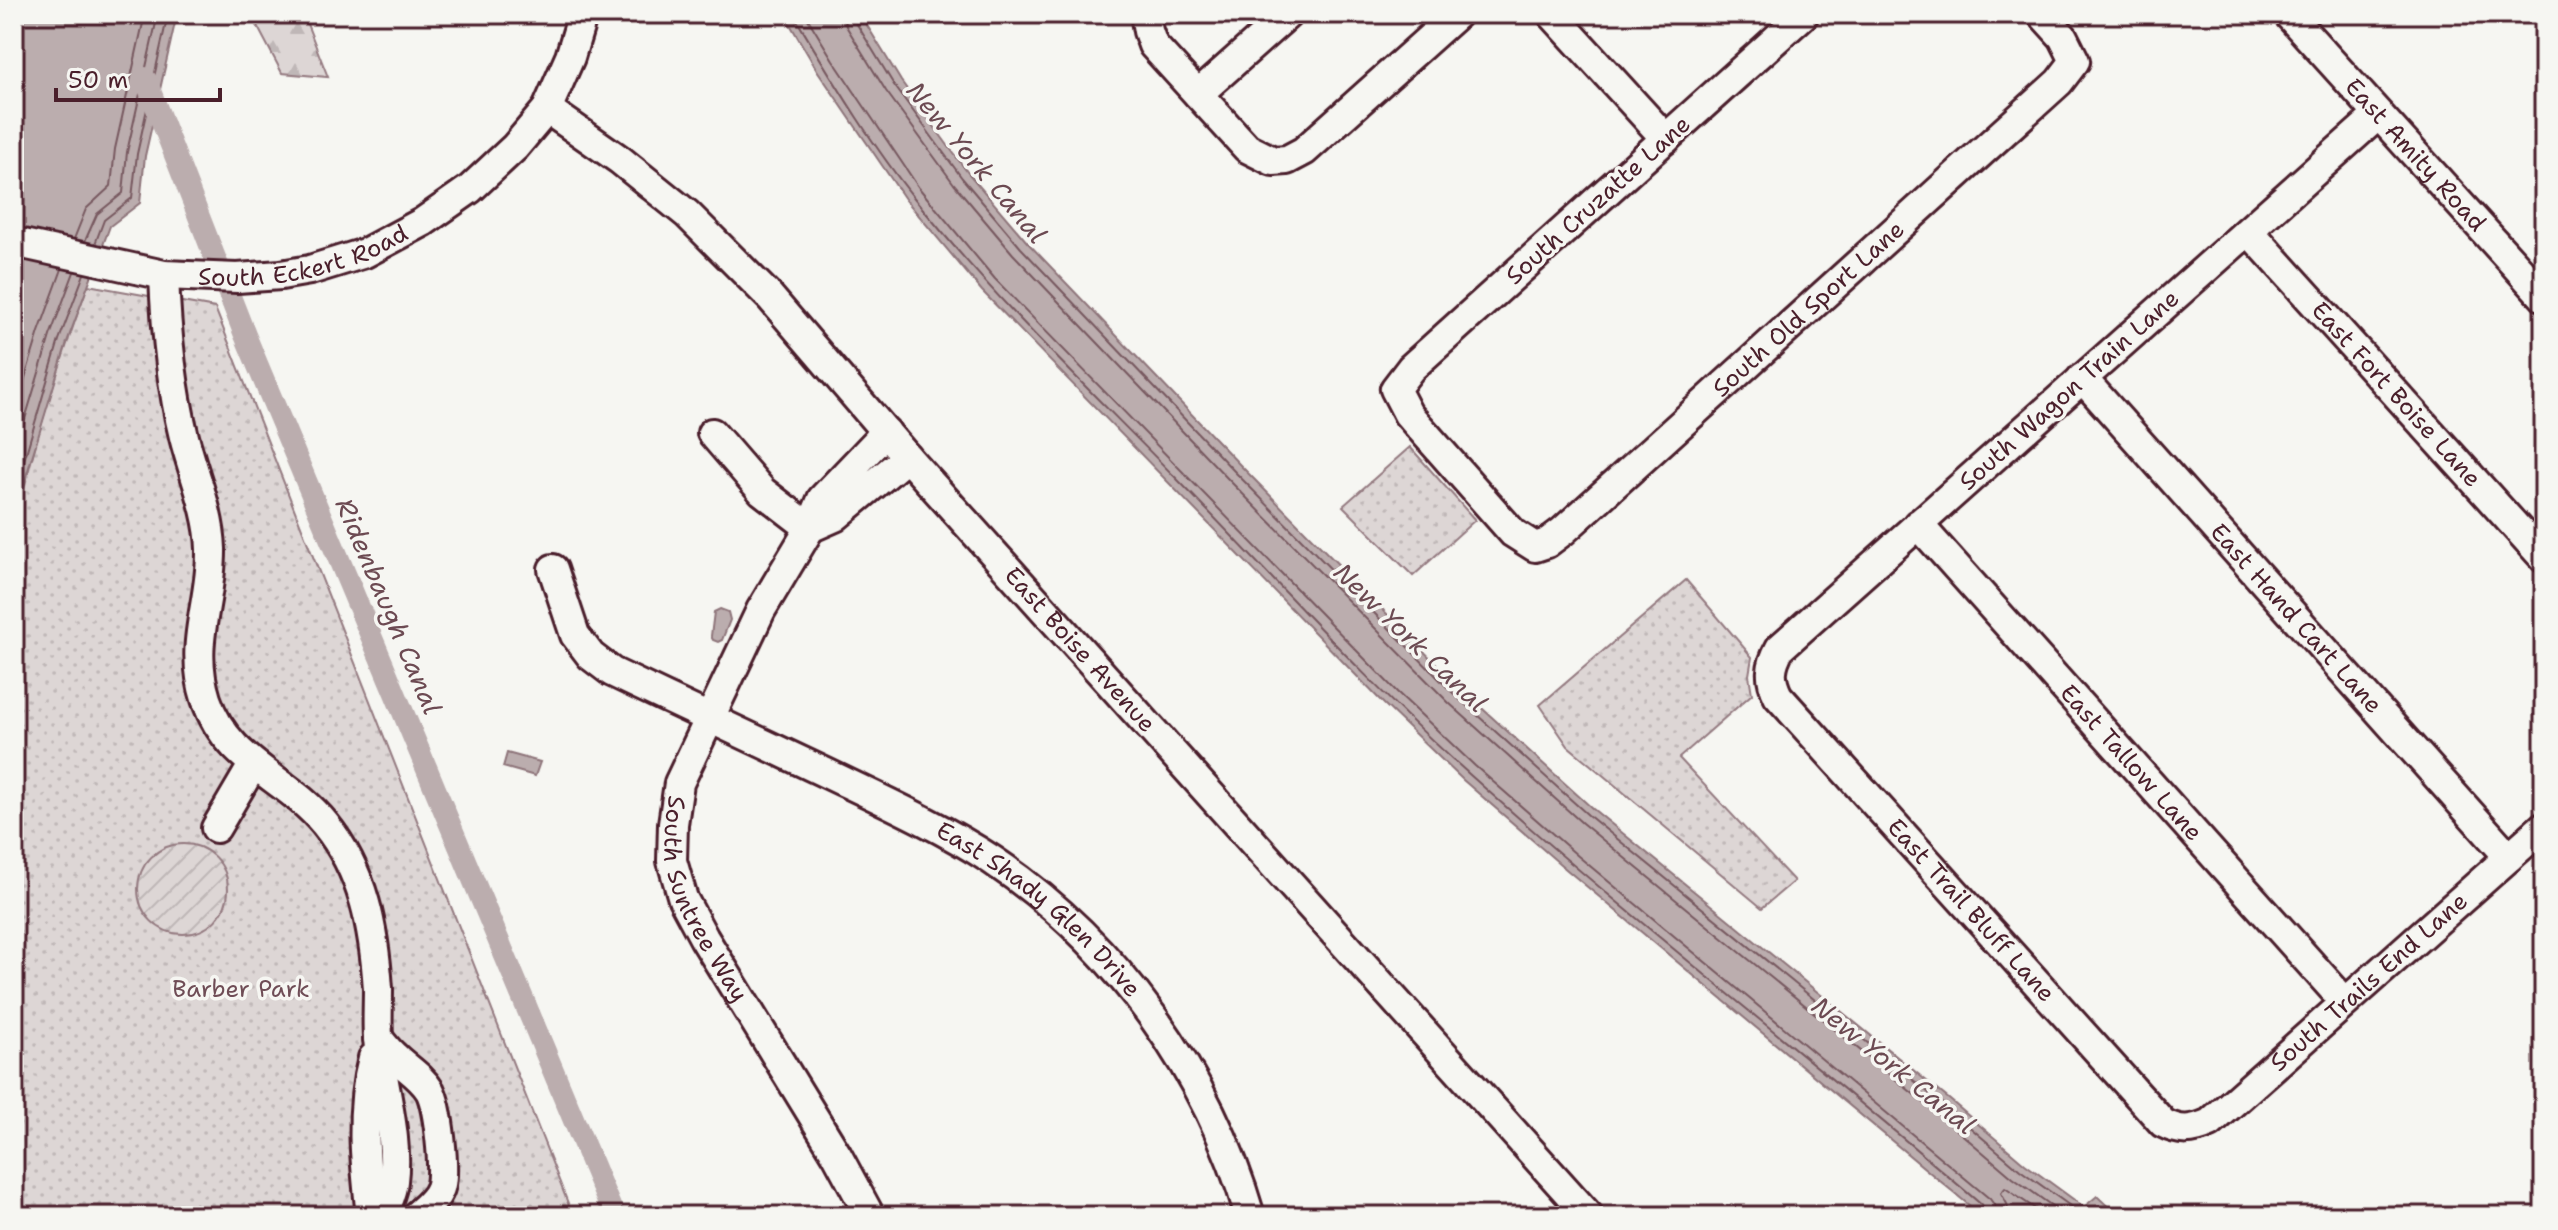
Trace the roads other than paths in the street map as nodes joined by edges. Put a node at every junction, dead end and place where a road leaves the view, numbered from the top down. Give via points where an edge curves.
1 (583, 14) edge
2 (1288, 14) edge
3 (1457, 14) edge
4 (1552, 14) edge
5 (1804, 14) edge
6 (2042, 14) edge
7 (2288, 14) edge
8 (1145, 15) edge
9 (1198, 94) junction
10 (547, 109) junction
11 (2378, 115) junction
12 (1666, 139) junction
13 (2249, 231) junction
14 (14, 242) edge
15 (164, 275) junction
16 (2544, 297) edge
17 (2082, 378) junction
18 (1395, 389) joint
19 (886, 432) junction
20 (712, 433) dead end
21 (907, 457) junction
22 (1918, 524) junction
23 (810, 528) junction
24 (2544, 558) edge
25 (553, 569) dead end
26 (1771, 673) joint
27 (711, 719) junction
28 (253, 765) junction
29 (2544, 826) edge
30 (216, 828) dead end
31 (2509, 857) junction
32 (2345, 1002) junction
33 (378, 1038) junction
34 (2188, 1131) joint
35 (371, 1216) edge
36 (382, 1216) edge
37 (416, 1216) edge
38 (870, 1216) edge
39 (1250, 1216) edge
40 (1589, 1216) edge

1 - 10 street, South Eckert Road
2 - 9 street
3 - 9 street via 1304,151 1287,160 1273,161 1247,148
4 - 12 street
5 - 12 street, South Cruzatte Lane
6 - 18 street, South Old Sport Lane via 2075,61 2059,82 1555,537 1535,547 1513,533 1408,414
7 - 11 street, East Amity Road
8 - 9 street via 1153,45
10 - 15 street, South Eckert Road via 470,189 365,253 281,275
10 - 19 street, East Boise Avenue via 687,214 770,297
11 - 13 street, South Wagon Train Lane
11 - 16 street, East Amity Road
12 - 18 street, South Cruzatte Lane via 1411,368
13 - 17 street, South Wagon Train Lane
13 - 24 street, East Fort Boise Lane
14 - 15 street, South Eckert Road
15 - 28 street via 174,394 211,550 200,625 200,674 223,734
17 - 22 street, South Wagon Train Lane
17 - 31 street, East Hand Cart Lane
19 - 21 street, East Boise Avenue
19 - 23 street, South Suntree Way via 822,499
20 - 23 street via 762,491
21 - 23 street via 835,517
21 - 40 street, East Boise Avenue
22 - 26 street, South Wagon Train Lane via 1780,648
22 - 32 street, East Tallow Lane
23 - 27 street, South Suntree Way via 761,610
25 - 27 street, East Shady Glen Drive via 575,635 591,656 612,672
26 - 34 street, East Trail Bluff Lane via 1778,696 2163,1123
27 - 38 street, South Suntree Way via 679,783 672,861 683,899
27 - 39 street, East Shady Glen Drive via 891,804 992,860 1068,919 1138,995 1189,1073 1230,1151
28 - 30 street
28 - 33 street via 303,800 354,867 373,935
29 - 31 street, South Trails End Lane
31 - 32 street, South Trails End Lane
32 - 34 street, South Trails End Lane via 2210,1123
33 - 35 street via 363,1116
33 - 36 street via 391,1120 393,1183
33 - 37 street via 423,1081 436,1110 443,1175 440,1190

